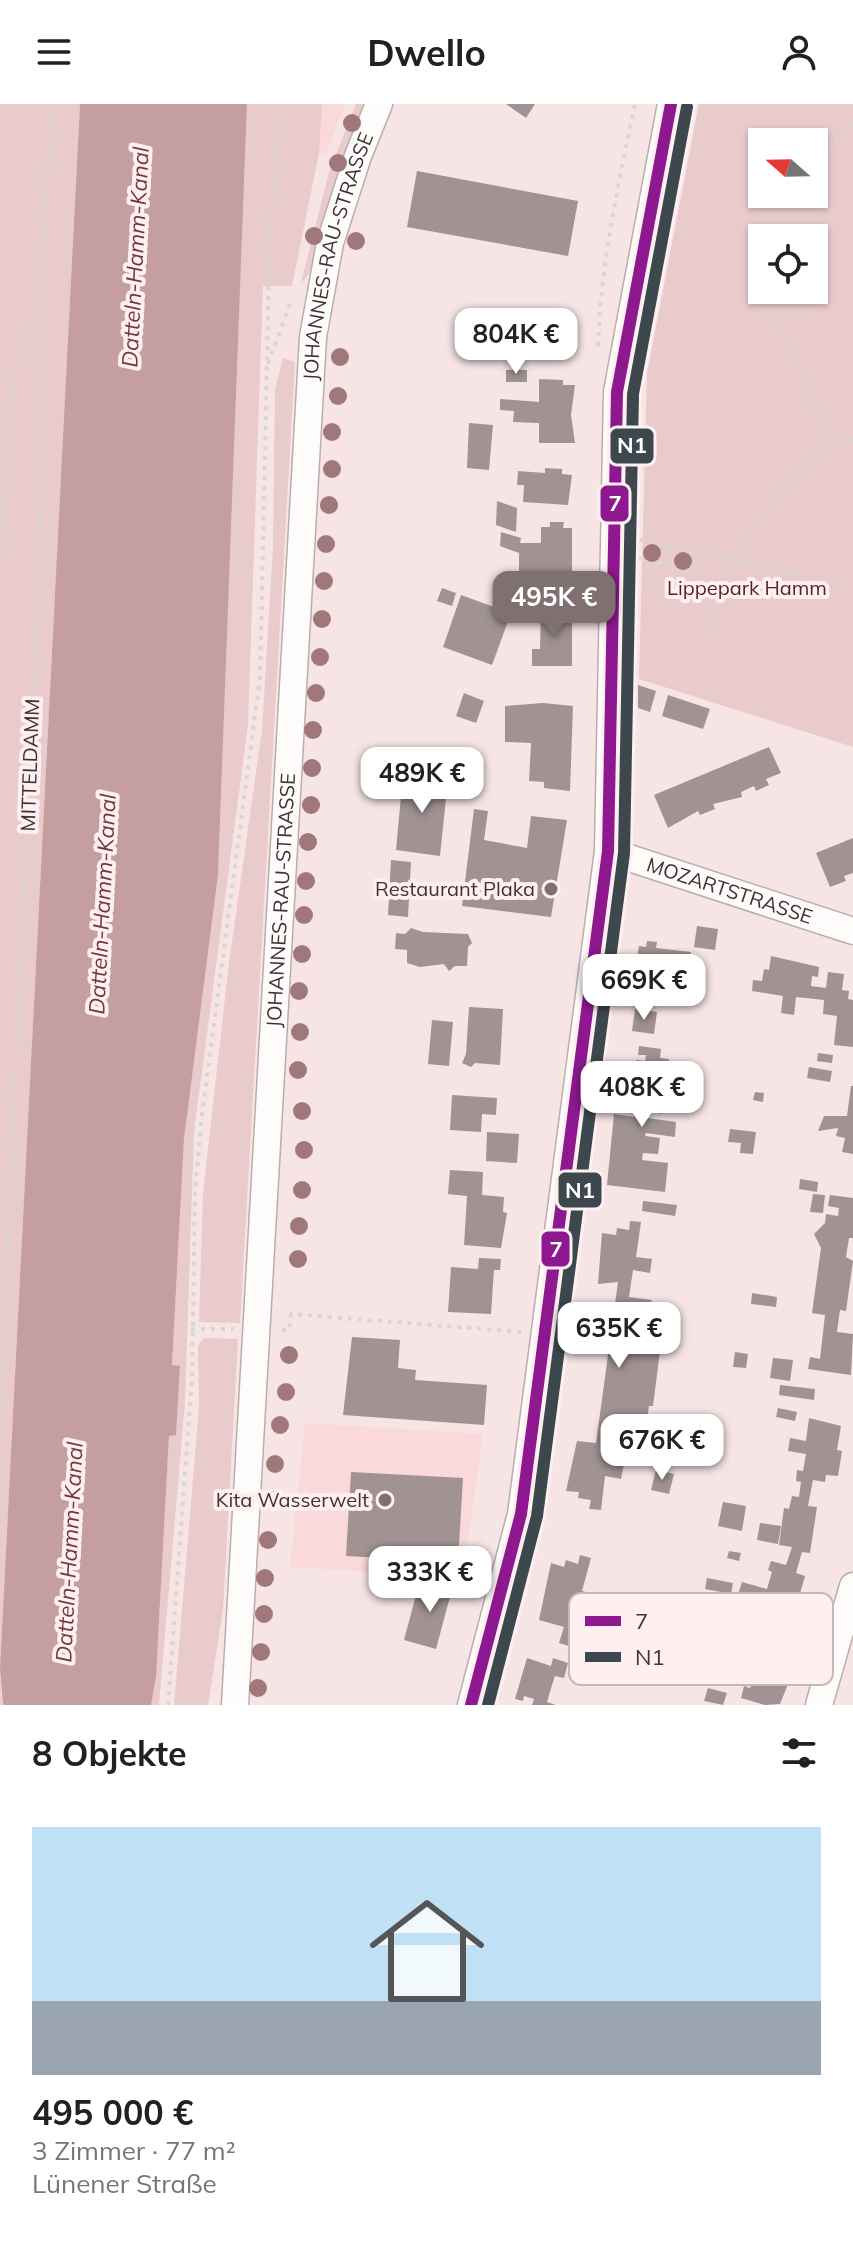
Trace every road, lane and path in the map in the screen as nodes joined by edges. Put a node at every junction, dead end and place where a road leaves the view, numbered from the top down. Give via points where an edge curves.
1 (52, 104) edge
2 (277, 104) edge
3 (379, 104) edge
4 (635, 104) edge
5 (671, 104) edge
6 (853, 126) edge
7 (828, 144) edge
8 (771, 304) edge
9 (40, 313) junction
10 (598, 347) dead end
11 (830, 435) junction
12 (853, 442) edge
13 (614, 543) junction
14 (669, 546) junction
15 (699, 553) junction
16 (0, 558) edge
17 (729, 560) junction
18 (665, 564) junction
19 (853, 589) edge
20 (707, 630) dead end
21 (608, 851) junction
22 (853, 931) edge
23 (523, 1316) dead end
24 (258, 1328) junction
25 (191, 1329) junction
26 (532, 1333) junction
27 (519, 1344) dead end
28 (0, 1426) edge
29 (853, 1586) edge
30 (833, 1656) edge
31 (825, 1685) edge
32 (168, 1705) edge
33 (235, 1705) edge
34 (471, 1705) edge
35 (819, 1705) edge

1 - 9 path, MITTELDAMM
2 - 25 path via 260,678 202,1114
3 - 24 street, JOHANNES-RAU-STRASSE via 330,243 313,337
4 - 10 path via 612,215
5 - 13 street via 617,392
6 - 7 path
8 - 11 path
9 - 16 path via 17,357
9 - 28 path, MITTELDAMM via 43,454
11 - 12 path
11 - 17 path
13 - 14 path
13 - 18 path
13 - 21 street
14 - 15 path
14 - 18 path
15 - 17 path
15 - 18 path via 694,571
17 - 19 path
17 - 20 path via 713,631
21 - 22 street, MOZARTSTRASSE
21 - 26 street
23 - 26 path
24 - 25 path
24 - 26 path via 289,1330 291,1314
24 - 33 street, JOHANNES-RAU-STRASSE
25 - 32 path
26 - 27 path
26 - 34 street via 521,1514
29 - 30 street
31 - 35 street

